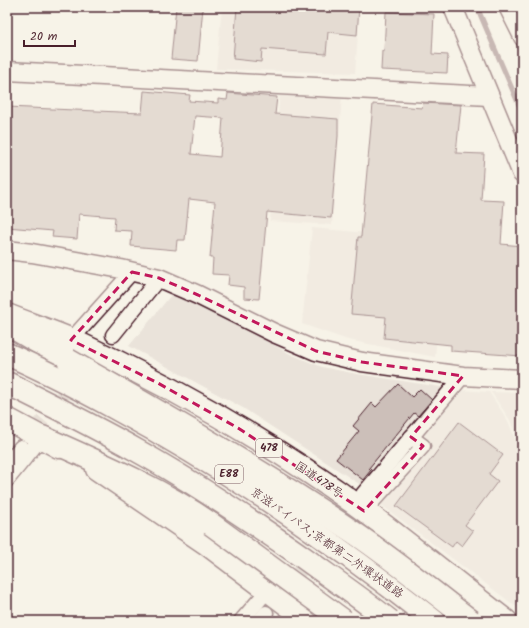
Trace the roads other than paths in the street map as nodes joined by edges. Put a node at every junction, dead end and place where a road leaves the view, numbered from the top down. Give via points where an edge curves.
1 (453, 7) edge
2 (506, 7) edge
3 (522, 39) edge
4 (7, 71) edge
5 (489, 96) junction
6 (522, 174) edge
7 (7, 250) edge
8 (132, 272) junction
9 (160, 278) junction
10 (7, 315) edge
11 (7, 324) edge
12 (113, 335) dead end
13 (70, 350) junction
14 (7, 354) edge
15 (463, 376) junction
16 (522, 379) edge
17 (7, 384) edge
18 (7, 419) edge
19 (42, 437) junction
20 (21, 448) tunnel mouth
21 (7, 464) edge
22 (7, 480) edge
23 (364, 503) junction
24 (268, 590) junction
25 (241, 621) edge
26 (309, 621) edge
27 (344, 621) edge
28 (390, 621) edge
29 (434, 621) edge
30 (471, 621) edge
31 (506, 621) edge

1 - 5 street
2 - 3 street
4 - 5 street
5 - 6 street
7 - 8 street
8 - 9 street
8 - 13 street
9 - 12 street
9 - 15 street via 316,351 362,362
10 - 13 highway, 国道478号 / 478
11 - 13 highway
13 - 23 highway, 国道478号 / 478 via 156,382
13 - 30 highway, bridge via 354,533
14 - 29 highway, 京滋バイパス;京都第二外環状道路 / E88, bridge via 160,432 227,473 286,511 383,580
15 - 16 street
15 - 23 street via 411,437 423,446
17 - 28 highway, 京滋バイパス;京都第二外環状道路 / E88, bridge via 137,450 202,490 267,532
18 - 19 highway
19 - 22 street
19 - 24 highway via 147,502
19 - 27 highway, bridge via 155,489 185,506
20 - 21 street
23 - 31 highway, 国道478号 / 478
24 - 25 street
24 - 26 highway

